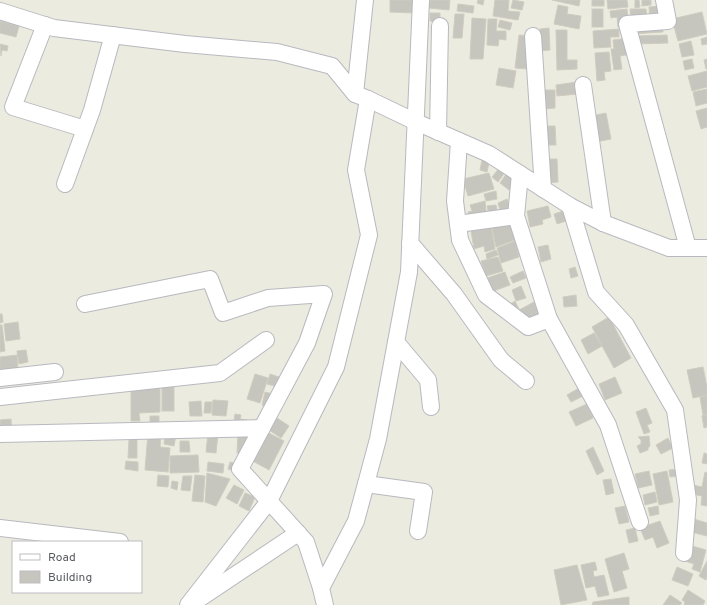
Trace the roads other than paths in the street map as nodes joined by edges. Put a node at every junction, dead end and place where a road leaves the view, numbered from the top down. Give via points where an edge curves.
1 (364, 0) edge
2 (421, 0) edge
3 (664, 0) edge
4 (0, 11) edge
5 (45, 25) junction
6 (440, 26) dead end
7 (112, 35) junction
8 (533, 36) dead end
9 (583, 85) dead end
10 (361, 96) junction
11 (416, 122) junction
12 (86, 129) junction
13 (438, 132) junction
14 (459, 141) junction
15 (520, 174) junction
16 (65, 184) dead end
17 (542, 188) junction
18 (570, 206) junction
19 (516, 216) junction
20 (603, 222) junction
21 (458, 224) junction
22 (410, 243) junction
23 (688, 248) junction
24 (707, 248) edge
25 (85, 304) dead end
26 (549, 319) junction
27 (266, 340) dead end
28 (396, 342) junction
29 (55, 372) dead end
30 (0, 378) edge
31 (526, 381) dead end
32 (0, 397) edge
33 (431, 407) dead end
34 (262, 428) junction
35 (0, 434) edge
36 (366, 484) junction
37 (269, 501) junction
38 (640, 522) dead end
39 (0, 528) edge
40 (418, 531) dead end
41 (298, 533) junction
42 (111, 541) edge
43 (684, 553) dead end
44 (321, 588) junction
45 (189, 605) edge
46 (325, 605) edge

1 - 10 street
2 - 11 street
3 - 23 street via 668,21 627,24
4 - 5 street
5 - 7 street
5 - 12 street via 13,107
6 - 13 street
7 - 10 street via 277,52 332,66
7 - 12 street
8 - 17 street
9 - 20 street
10 - 11 street
10 - 37 street via 356,170 369,235 336,367
11 - 13 street
11 - 22 street
12 - 16 street
13 - 14 street
14 - 15 street via 489,154
14 - 21 street via 455,201
15 - 17 street
15 - 19 street
17 - 18 street
18 - 20 street
18 - 43 street via 596,292 626,325 675,410 688,500
19 - 21 street
19 - 26 street
20 - 23 street via 669,248
21 - 26 street via 460,240 486,294 528,327
22 - 28 street via 409,272
22 - 31 street via 454,294 501,360
23 - 24 street
25 - 34 street via 210,279 223,313 268,298 324,294 307,343
26 - 38 street via 608,425
27 - 32 street via 220,373
28 - 33 street via 428,380
28 - 36 street via 378,439
29 - 30 street
34 - 35 street
34 - 37 street via 240,469
36 - 40 street via 424,492
36 - 44 street via 356,521
37 - 41 street
37 - 45 street
39 - 42 street
41 - 44 street via 306,542
41 - 45 street
44 - 46 street

